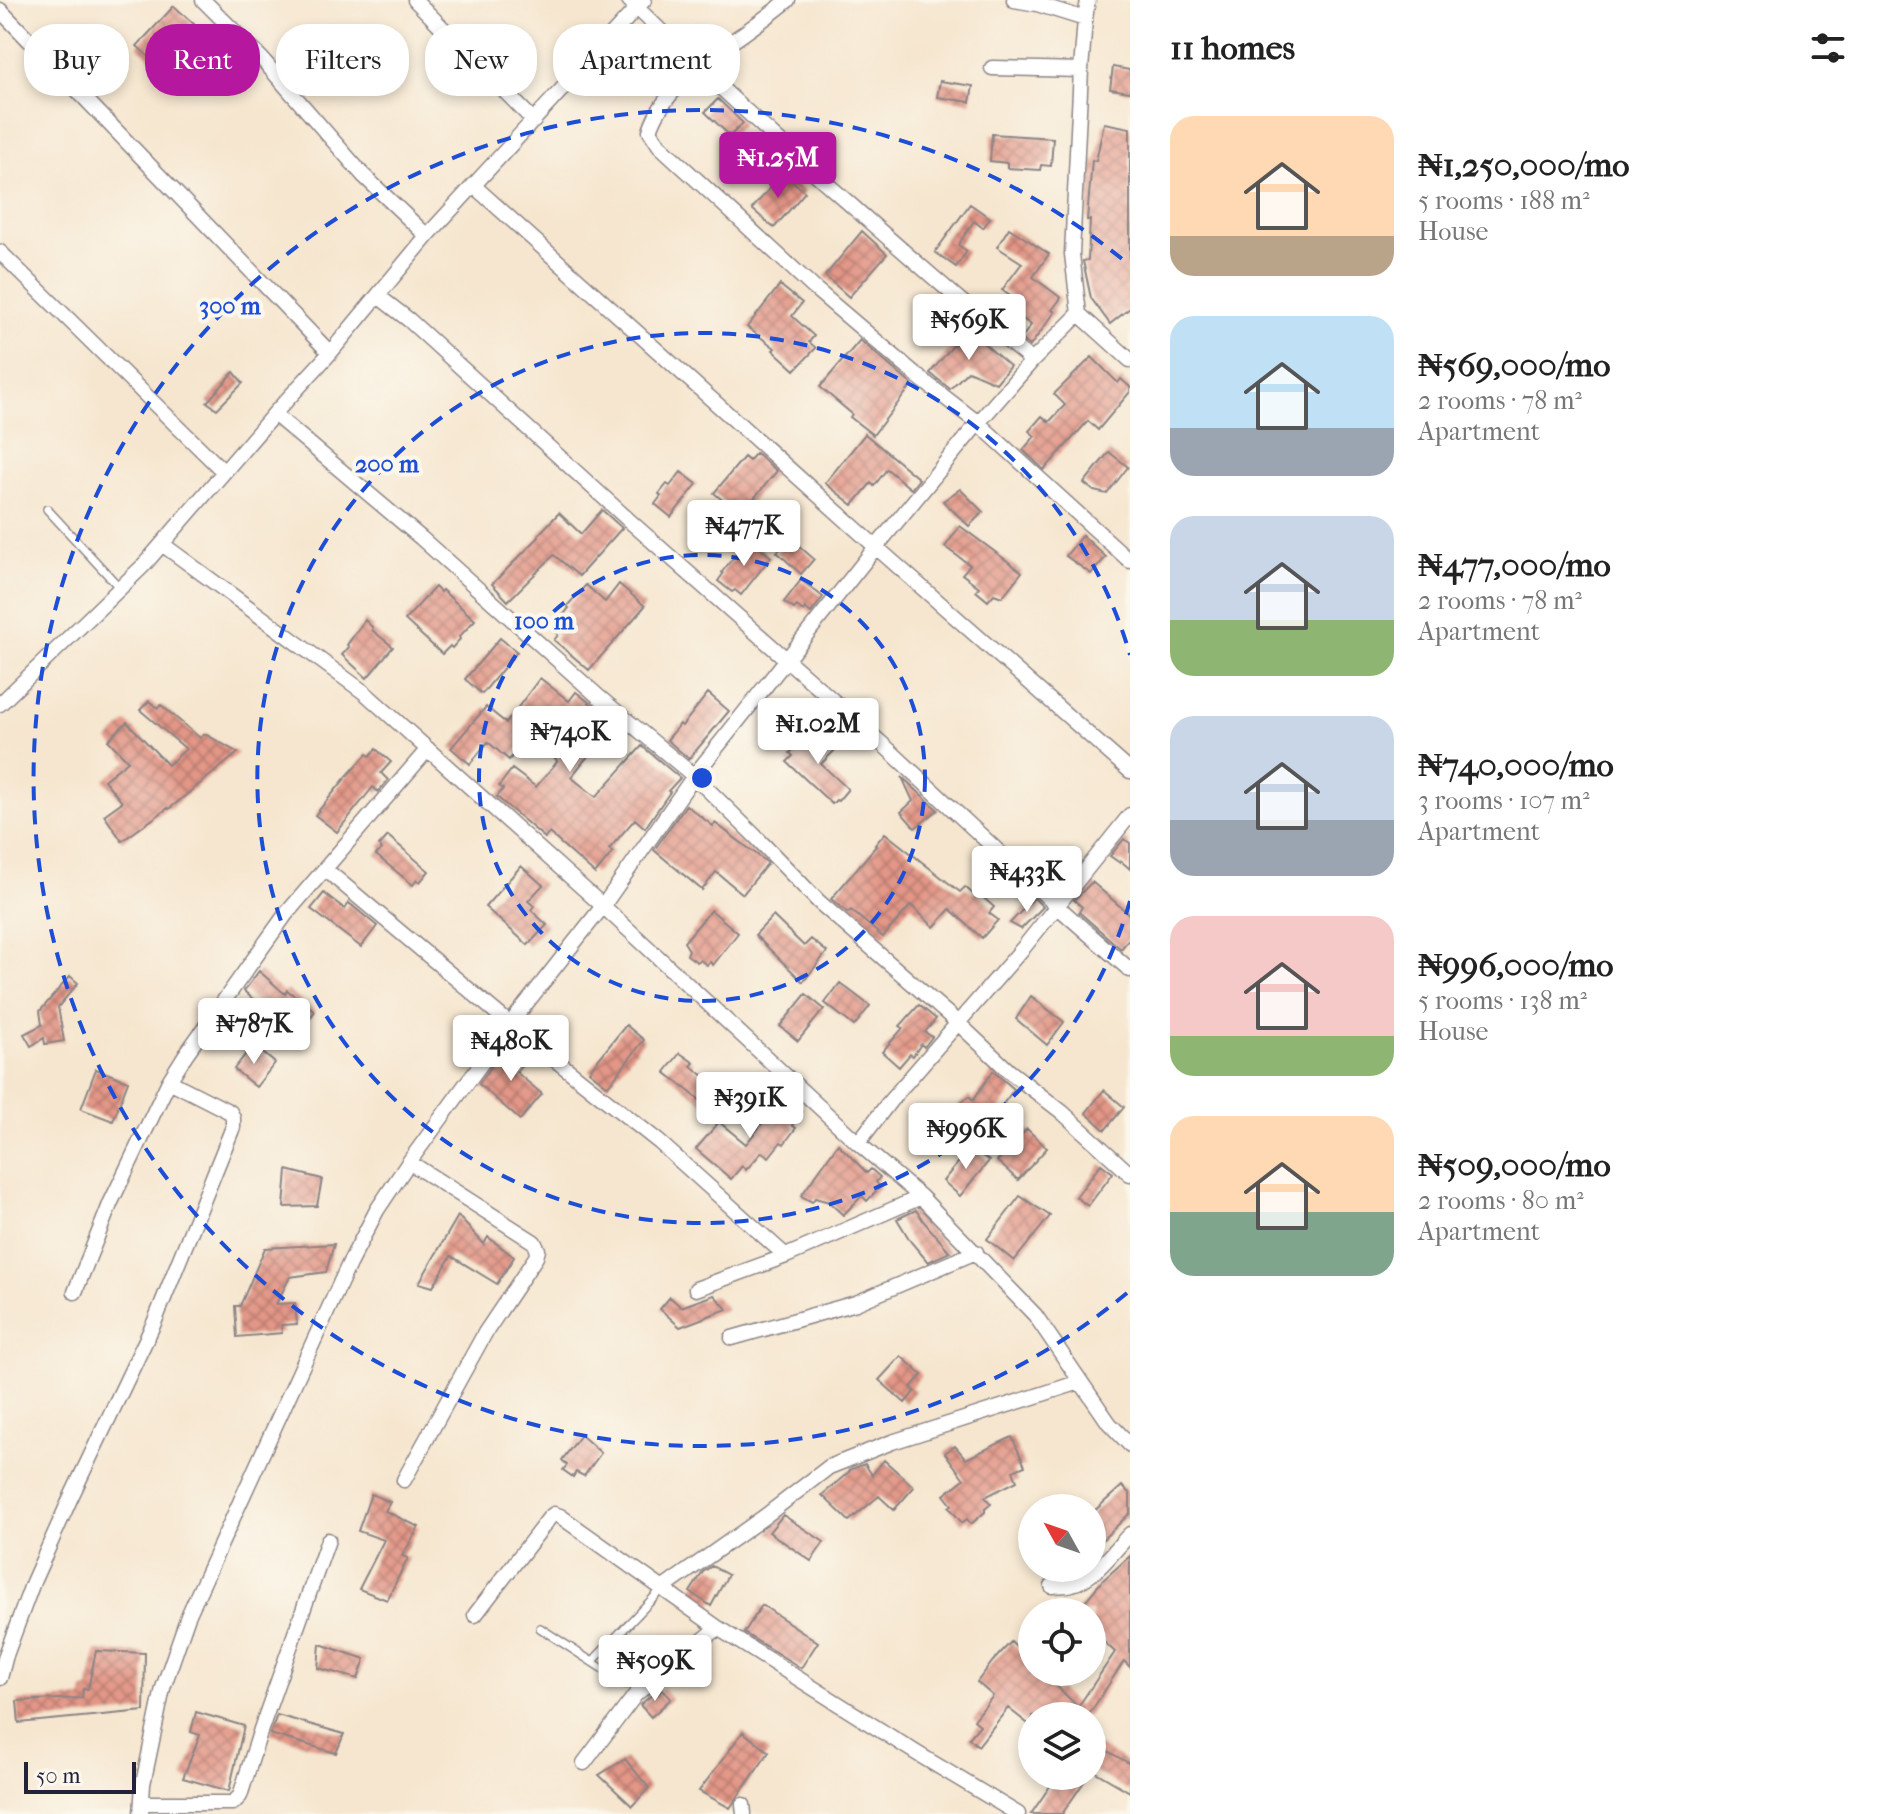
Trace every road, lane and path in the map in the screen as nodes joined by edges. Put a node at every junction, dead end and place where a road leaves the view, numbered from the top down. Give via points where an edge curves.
1 (203, 0) edge
2 (415, 0) edge
3 (788, 0) edge
4 (1014, 0) edge
5 (1088, 0) edge
6 (636, 3) edge
7 (0, 10) edge
8 (1085, 19) junction
9 (657, 24) edge
10 (740, 37) edge
11 (992, 68) dead end
12 (1081, 70) junction
13 (670, 96) edge
14 (731, 96) edge
15 (534, 121) junction
16 (474, 186) junction
17 (427, 236) junction
18 (0, 252) edge
19 (378, 296) junction
20 (1079, 314) junction
21 (330, 353) junction
22 (1130, 360) edge
23 (1032, 361) junction
24 (274, 414) junction
25 (978, 423) junction
26 (224, 472) junction
27 (47, 509) dead end
28 (162, 544) junction
29 (876, 547) junction
30 (1130, 561) edge
31 (120, 588) junction
32 (786, 659) junction
33 (0, 704) edge
34 (428, 749) junction
35 (1130, 771) edge
36 (694, 776) junction
37 (1130, 815) edge
38 (325, 869) junction
39 (603, 906) junction
40 (1057, 906) junction
41 (1130, 970) edge
42 (958, 1023) junction
43 (510, 1024) junction
44 (169, 1081) junction
45 (858, 1143) junction
46 (409, 1162) junction
47 (1130, 1174) edge
48 (921, 1197) junction
49 (976, 1252) junction
50 (786, 1256) junction
51 (696, 1289) dead end
52 (75, 1292) dead end
53 (732, 1338) dead end
54 (1080, 1382) junction
55 (1130, 1445) edge
56 (404, 1480) dead end
57 (1130, 1534) edge
58 (328, 1540) dead end
59 (1052, 1586) dead end
60 (662, 1589) junction
61 (475, 1615) dead end
62 (540, 1628) dead end
63 (718, 1628) junction
64 (592, 1662) junction
65 (0, 1678) edge
66 (626, 1684) dead end
67 (584, 1763) dead end
68 (142, 1809) edge
69 (1018, 1814) edge

1 - 17 street via 363,175
2 - 15 street
3 - 10 street
4 - 8 street
5 - 8 street
6 - 9 street
6 - 15 street
7 - 21 street
8 - 12 street
11 - 12 street
12 - 20 street via 1072,254
13 - 25 street via 650,131 659,145 814,288
14 - 23 street
15 - 16 street
16 - 17 street
16 - 29 street
17 - 19 street
18 - 26 street
19 - 21 street
19 - 32 street
20 - 22 street
20 - 23 street
21 - 24 street
23 - 25 street
24 - 26 street
24 - 36 street
25 - 29 street
25 - 30 street
26 - 28 street
27 - 31 lane
28 - 31 street
28 - 34 street via 365,693
29 - 32 street
29 - 35 street
31 - 33 street
32 - 36 street
32 - 40 street
34 - 38 street
34 - 39 street
36 - 39 street
36 - 42 street via 819,902
37 - 40 street
38 - 43 street
38 - 44 street via 286,914
39 - 43 street
39 - 45 street
40 - 41 street
40 - 42 street
42 - 45 street
42 - 47 street
43 - 46 street
43 - 50 street via 659,1142
44 - 52 street
44 - 65 street via 230,1112 233,1127 154,1323 33,1582
45 - 48 street
46 - 56 street via 534,1242 538,1250 485,1333
46 - 68 street via 349,1264 188,1616 163,1688
48 - 49 street
48 - 50 street
49 - 53 street via 856,1303
49 - 54 street via 1035,1315
50 - 51 street
54 - 55 street
54 - 60 street via 829,1467
57 - 59 street via 1086,1577
58 - 68 street via 240,1796 233,1803
60 - 61 street via 554,1514
60 - 63 street
60 - 64 lane
62 - 64 lane
63 - 67 street via 636,1694
63 - 69 street
64 - 66 lane

